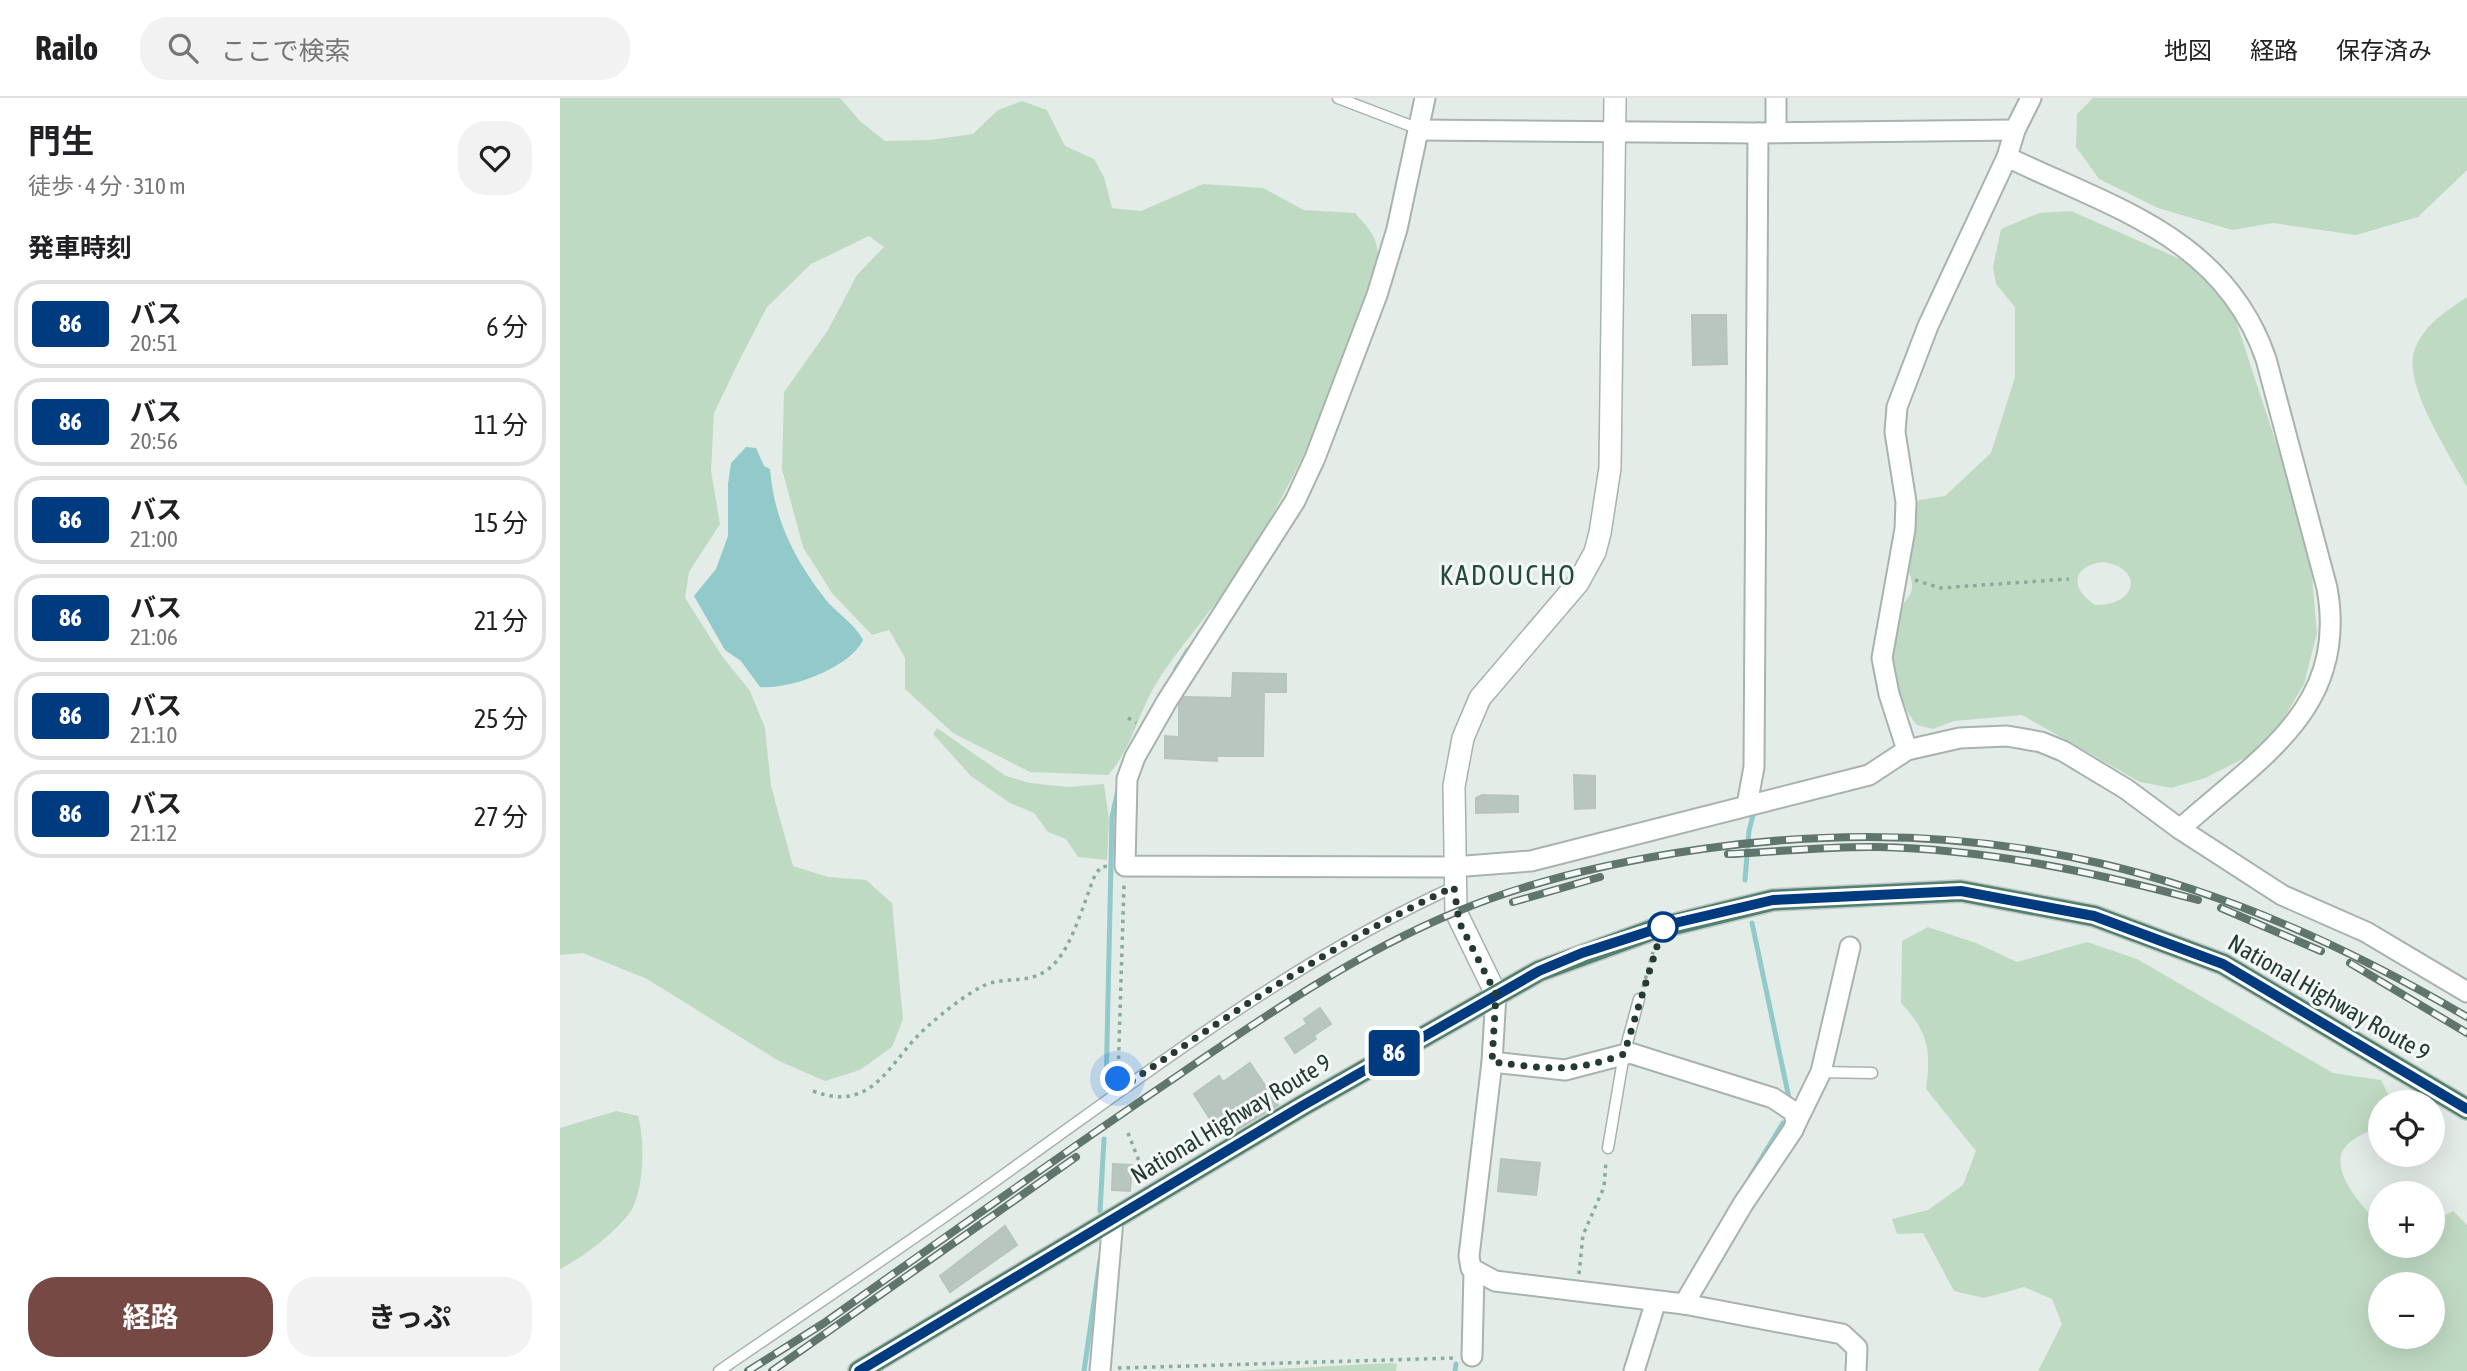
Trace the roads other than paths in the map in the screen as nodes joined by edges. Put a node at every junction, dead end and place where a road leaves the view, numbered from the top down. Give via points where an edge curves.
1 (1338, 98) edge
2 (1425, 98) edge
3 (1615, 98) edge
4 (1776, 98) edge
5 (2031, 98) edge
6 (1414, 128) junction
7 (2015, 130) junction
8 (1614, 131) junction
9 (1767, 132) junction
10 (2007, 157) junction
11 (1907, 750) junction
12 (1755, 804) junction
13 (2180, 829) junction
14 (1453, 877) junction
15 (1850, 947) dead end
16 (2467, 992) edge
17 (1496, 994) junction
18 (1639, 999) road end
19 (1624, 1054) junction
20 (1492, 1062) junction
21 (1821, 1072) junction
22 (1872, 1073) dead end
23 (2467, 1109) edge
24 (1796, 1124) junction
25 (1608, 1148) road end
26 (1113, 1219) junction
27 (1474, 1272) junction
28 (1669, 1302) junction
29 (1472, 1356) road end
30 (1100, 1370) edge
31 (719, 1371) edge
32 (859, 1371) edge
33 (1634, 1371) edge
34 (1856, 1371) edge

1 - 6 lane
2 - 6 street
3 - 8 street
4 - 9 street
5 - 7 street
6 - 8 street
6 - 14 street via 1377,295 1315,458 1295,501 1135,758 1127,779 1116,866
7 - 9 street
7 - 10 street
8 - 9 street
8 - 14 street via 1611,417 1605,514 1595,552 1578,583 1495,678 1471,718 1454,786
9 - 12 street
10 - 11 street via 1928,326 1897,407 1896,442 1906,502 1882,658
10 - 13 street via 2173,237 2209,267 2237,299 2266,359 2327,588 2331,642 2306,708 2284,737
11 - 12 street via 1869,775
11 - 13 street via 1960,738 2025,737 2063,751
12 - 14 street via 1553,858
13 - 16 street via 2281,895 2365,932
14 - 17 street via 1459,922
14 - 31 lane via 1120,1089 962,1205
15 - 21 street
17 - 20 street
17 - 23 highway, National Highway Route 9 via 1582,953 1739,906 1816,896 1961,891 2094,916 2223,964
17 - 26 highway, National Highway Route 9
18 - 19 lane
19 - 20 street via 1565,1070
19 - 24 street via 1773,1098 1794,1112
19 - 25 lane
20 - 27 street via 1469,1256
21 - 22 lane
21 - 24 street
24 - 28 street
26 - 30 street
26 - 32 highway, National Highway Route 9
27 - 28 street via 1495,1281
27 - 29 street
28 - 33 street
28 - 34 street via 1842,1334 1857,1348

